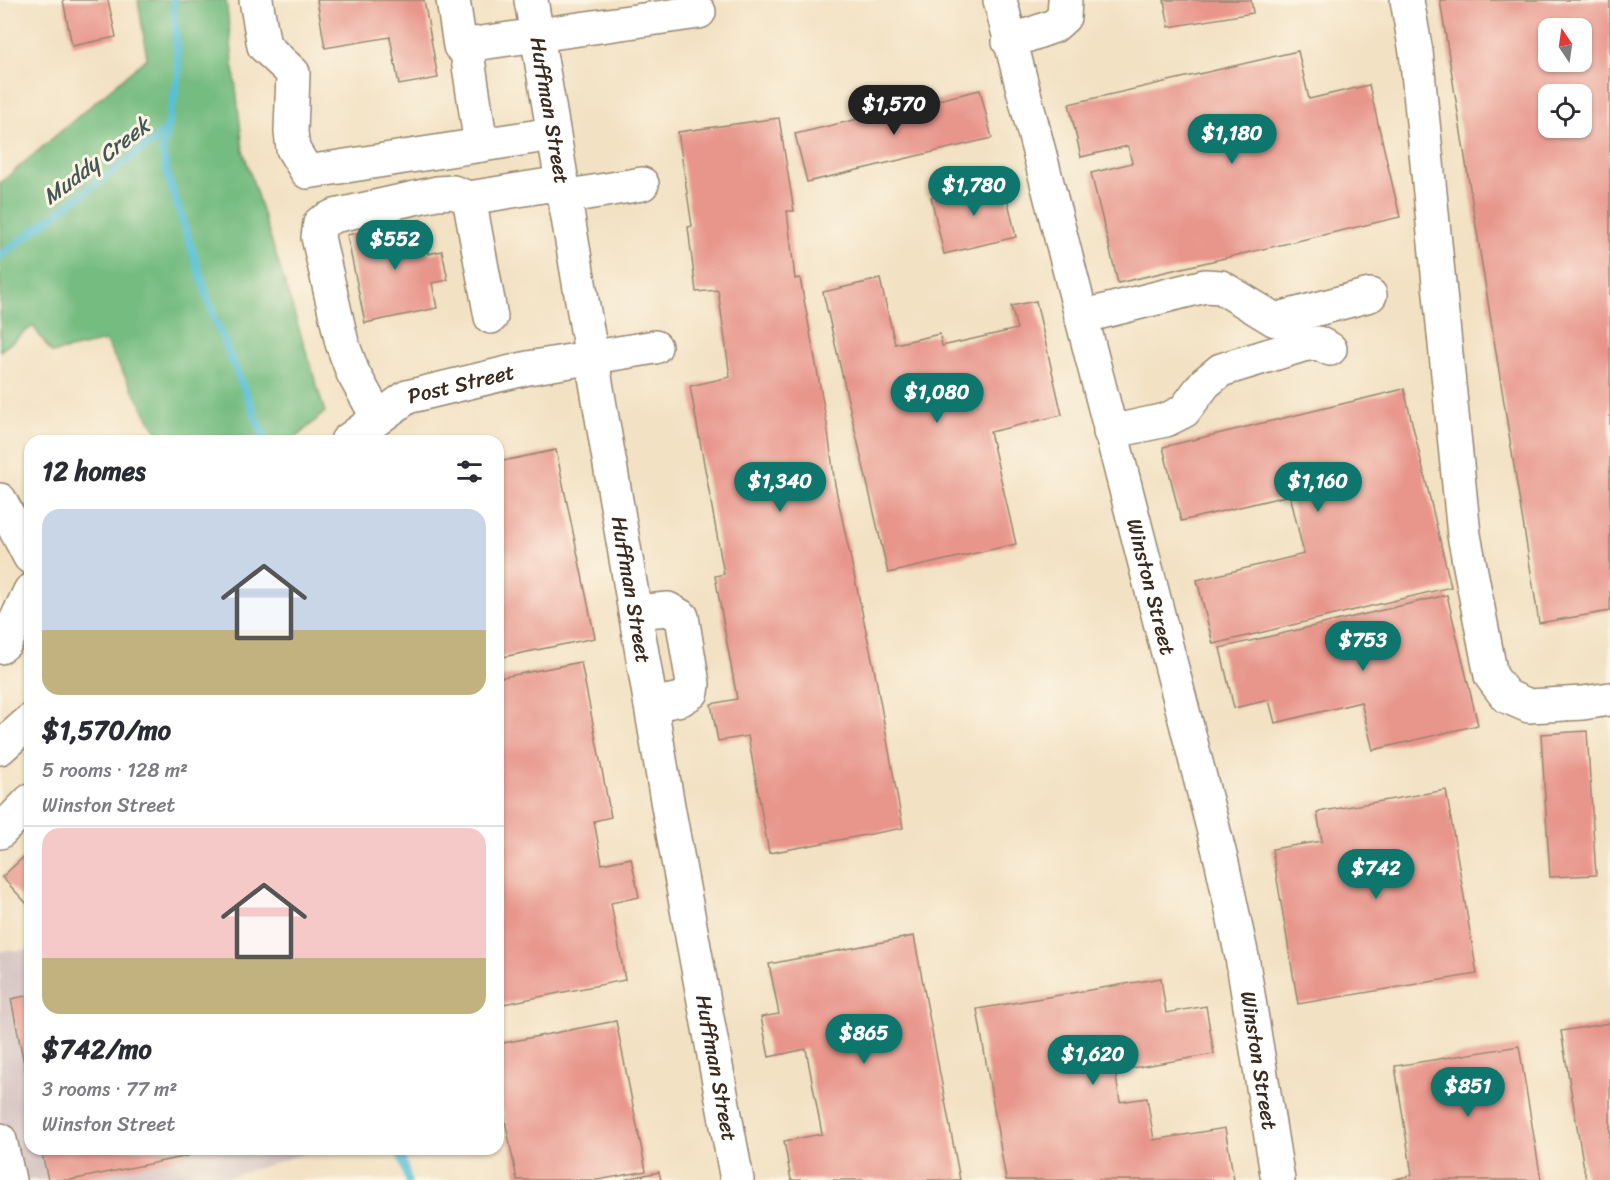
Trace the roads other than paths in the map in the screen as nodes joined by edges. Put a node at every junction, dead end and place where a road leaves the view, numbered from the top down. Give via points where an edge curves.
1 (256, 0) edge
2 (453, 0) edge
3 (531, 0) edge
4 (1000, 0) edge
5 (1065, 0) edge
6 (1407, 0) edge
7 (699, 12) dead end
8 (537, 35) junction
9 (1009, 42) junction
10 (463, 46) junction
11 (553, 134) junction
12 (481, 145) junction
13 (642, 184) dead end
14 (562, 190) junction
15 (469, 198) junction
16 (1370, 295) dead end
17 (491, 317) dead end
18 (1081, 317) junction
19 (655, 347) dead end
20 (1330, 349) dead end
21 (590, 359) junction
22 (378, 418) junction
23 (1110, 432) junction
24 (355, 435) edge
25 (0, 500) edge
26 (24, 546) edge
27 (24, 604) edge
28 (635, 612) junction
29 (0, 647) edge
30 (1610, 699) edge
31 (651, 705) junction
32 (24, 726) edge
33 (0, 748) edge
34 (24, 807) edge
35 (0, 832) edge
36 (0, 1140) edge
37 (9, 1180) edge
38 (737, 1180) edge
39 (1278, 1180) edge

1 - 12 street via 264,46 293,73 293,149 307,172
2 - 10 street
3 - 8 street, Huffman Street
4 - 9 street, Winston Street
5 - 9 street via 1064,16 1054,26
6 - 30 street via 1416,52 1464,536 1491,676 1506,696 1529,706
7 - 8 street
8 - 10 street
8 - 11 street, Huffman Street
9 - 18 street, Winston Street
10 - 12 street
11 - 12 street
11 - 14 street, Huffman Street
13 - 14 street
14 - 15 street
14 - 21 street, Huffman Street
15 - 17 street
15 - 22 street via 453,192 437,193 334,216 320,224 318,237 342,343 353,373
16 - 18 street via 1275,320 1221,287 1204,286
18 - 23 street, Winston Street
19 - 21 street, Post Street
20 - 23 street via 1318,343 1303,345 1221,369 1184,411 1166,420
21 - 22 street, Post Street via 528,368 407,397
21 - 28 street, Huffman Street
22 - 24 street, Post Street
23 - 39 street, Winston Street via 1222,863 1242,957
25 - 26 street
27 - 29 street
28 - 31 street, Huffman Street
28 - 31 street via 668,609 682,617 692,673 692,692 681,699
31 - 38 street, Huffman Street
32 - 33 street
34 - 35 street
36 - 37 street

